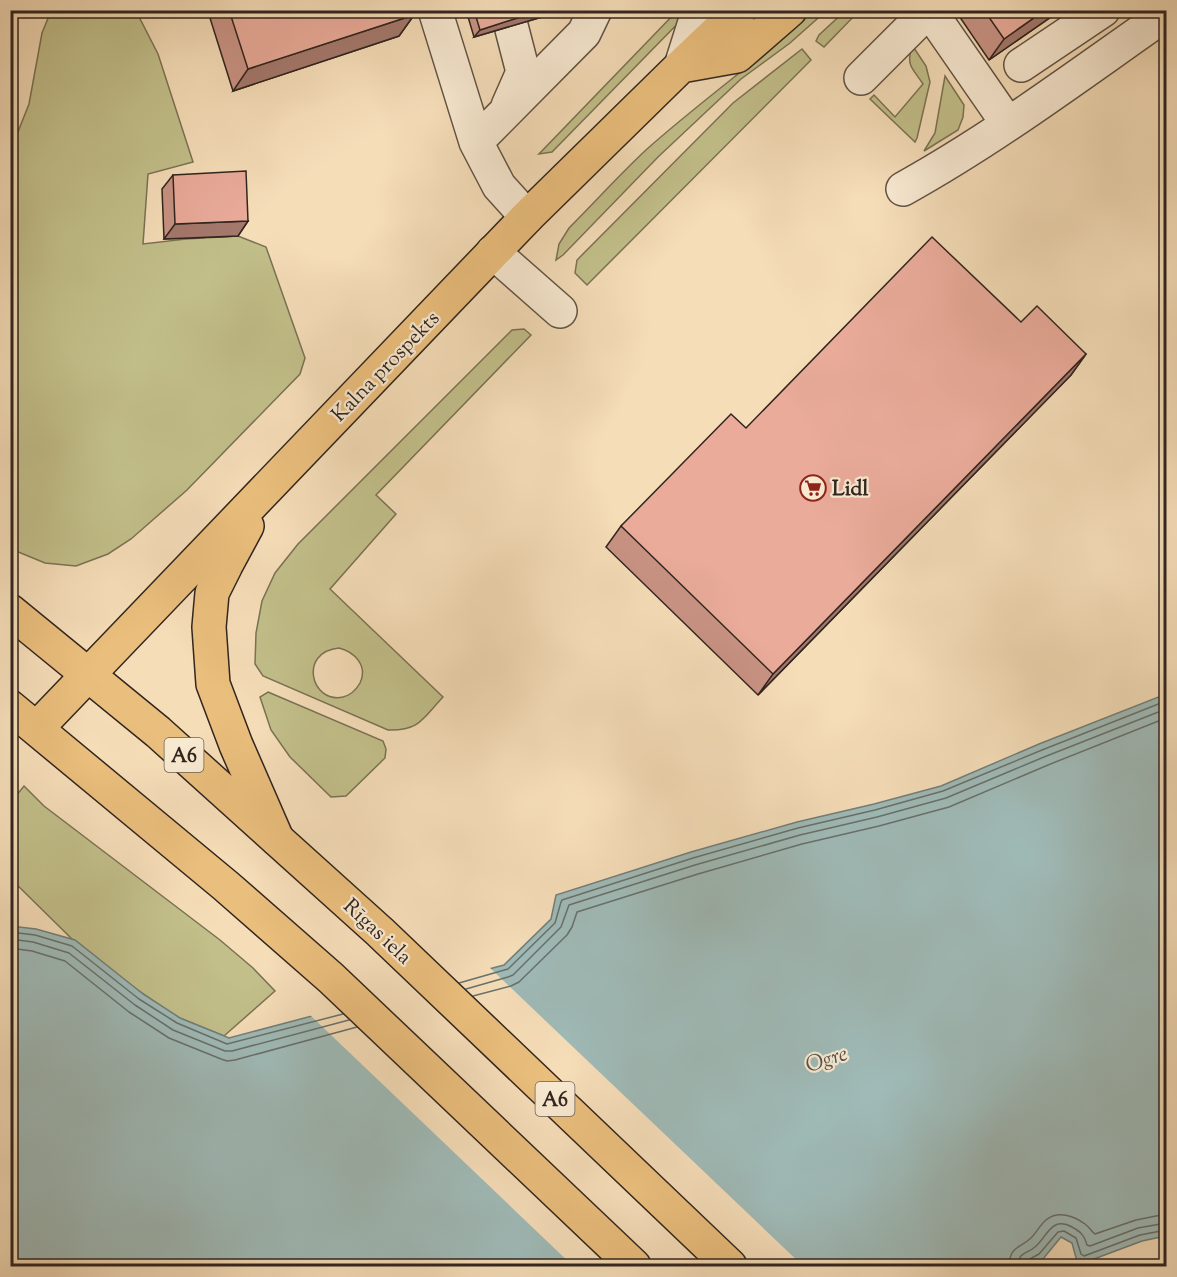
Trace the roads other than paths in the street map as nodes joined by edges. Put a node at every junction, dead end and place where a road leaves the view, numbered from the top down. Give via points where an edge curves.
1 (435, 10) edge
2 (507, 10) edge
3 (596, 10) edge
4 (706, 10) edge
5 (740, 10) edge
6 (790, 10) edge
7 (929, 10) edge
8 (1103, 10) edge
9 (1167, 15) edge
10 (1022, 65) dead end
11 (681, 66) junction
12 (861, 78) dead end
13 (506, 111) junction
14 (1008, 124) junction
15 (476, 142) junction
16 (903, 189) dead end
17 (527, 218) junction
18 (494, 252) junction
19 (560, 311) dead end
20 (267, 489) junction
21 (10, 610) edge
22 (88, 674) junction
23 (10, 707) edge
24 (37, 728) junction
25 (277, 839) junction
26 (634, 1266) edge
27 (730, 1266) edge

1 - 15 street
2 - 13 street via 523,72
3 - 13 street via 584,33
4 - 11 street via 694,26
5 - 11 main road, Kalna prospekts
6 - 11 main road via 737,56
7 - 12 street
7 - 14 street
8 - 10 street
9 - 14 street
11 - 17 main road, Kalna prospekts
13 - 15 street
14 - 16 street
15 - 17 street via 499,186
17 - 18 main road, Kalna prospekts
18 - 19 street
18 - 20 main road, Kalna prospekts
20 - 22 main road, Kalna prospekts
20 - 25 main road via 212,592 209,627 213,684
21 - 22 main road, Rīgas iela / A6
22 - 24 main road, Kalna prospekts
22 - 25 main road, Rīgas iela / A6
23 - 24 main road
24 - 26 main road via 331,978
25 - 27 main road, Rīgas iela / A6

